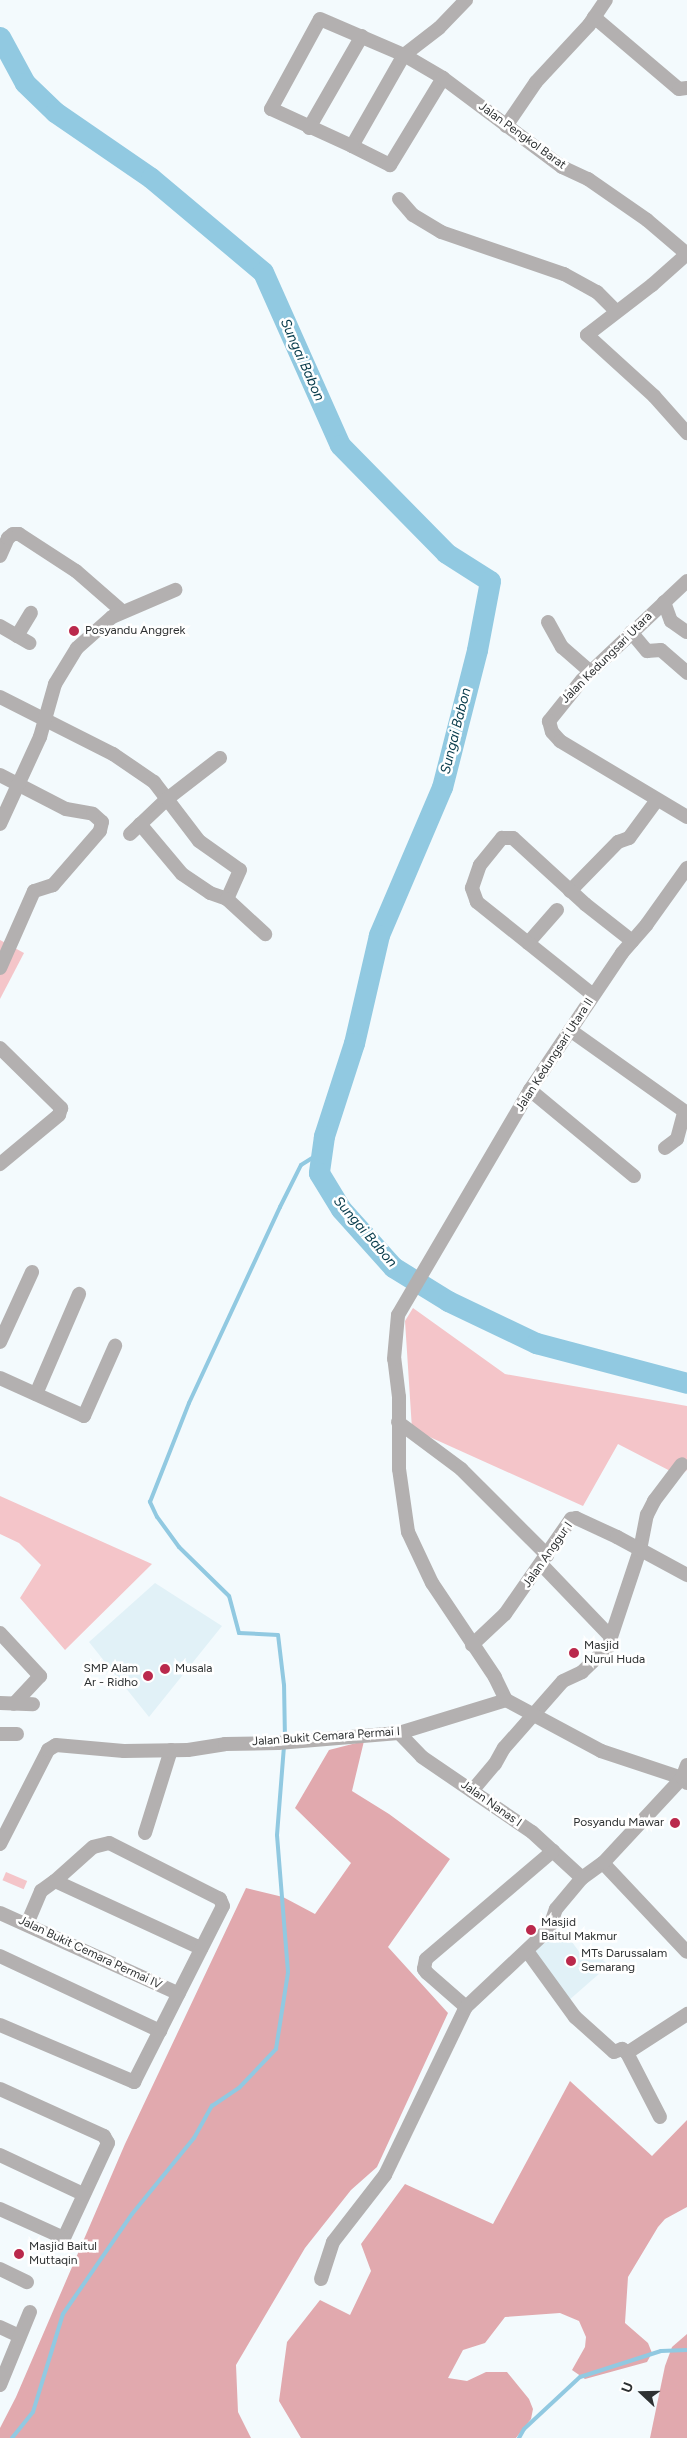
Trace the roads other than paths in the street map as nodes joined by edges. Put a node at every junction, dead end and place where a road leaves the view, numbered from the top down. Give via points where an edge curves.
1 (466, 0) edge
2 (606, 0) edge
3 (594, 17) junction
4 (362, 36) junction
5 (404, 55) junction
6 (443, 78) junction
7 (687, 88) edge
8 (506, 126) junction
9 (309, 128) junction
10 (352, 146) junction
11 (399, 199) dead end
12 (687, 254) edge
13 (616, 311) junction
14 (687, 433) edge
15 (0, 556) edge
16 (687, 581) edge
17 (175, 590) dead end
18 (664, 602) junction
19 (31, 612) dead end
20 (123, 612) junction
21 (548, 622) dead end
22 (0, 626) edge
23 (631, 632) junction
24 (687, 632) edge
25 (591, 672) junction
26 (687, 673) edge
27 (0, 697) edge
28 (46, 721) junction
29 (220, 758) dead end
30 (0, 776) edge
31 (17, 784) junction
32 (168, 798) junction
33 (657, 800) junction
34 (685, 812) edge
35 (0, 824) edge
36 (687, 868) edge
37 (570, 890) junction
38 (227, 899) junction
39 (557, 910) dead end
40 (265, 934) dead end
41 (632, 941) junction
42 (528, 943) junction
43 (0, 968) edge
44 (594, 995) junction
45 (570, 1030) junction
46 (0, 1048) edge
47 (530, 1090) junction
48 (685, 1113) edge
49 (665, 1148) dead end
50 (0, 1164) edge
51 (634, 1176) dead end
52 (32, 1272) dead end
53 (78, 1294) dead end
54 (0, 1342) edge
55 (115, 1346) dead end
56 (0, 1378) edge
57 (36, 1394) junction
58 (398, 1422) junction
59 (682, 1464) dead end
60 (640, 1550) junction
61 (544, 1560) junction
62 (687, 1575) edge
63 (0, 1633) edge
64 (610, 1637) junction
65 (472, 1645) junction
66 (506, 1700) junction
67 (7, 1703) edge
68 (33, 1704) dead end
69 (530, 1716) junction
70 (399, 1732) junction
71 (0, 1734) edge
72 (17, 1734) dead end
73 (171, 1750) junction
74 (687, 1765) edge
75 (684, 1781) edge
76 (472, 1791) junction
77 (145, 1834) dead end
78 (0, 1844) edge
79 (553, 1851) junction
80 (603, 1863) junction
81 (582, 1878) junction
82 (55, 1881) junction
83 (0, 1913) edge
84 (27, 1924) junction
85 (202, 1948) junction
86 (527, 1951) junction
87 (687, 1952) edge
88 (0, 1956) edge
89 (179, 1994) junction
90 (466, 2007) junction
91 (687, 2014) edge
92 (0, 2024) edge
93 (160, 2031) junction
94 (627, 2053) junction
95 (0, 2089) edge
96 (660, 2117) dead end
97 (0, 2156) edge
98 (83, 2194) junction
99 (0, 2208) edge
100 (0, 2269) edge
101 (321, 2279) dead end
102 (27, 2282) dead end
103 (30, 2312) dead end
104 (0, 2327) edge
105 (20, 2336) junction
106 (0, 2385) edge

1 - 5 street via 439,28
2 - 3 street
3 - 7 street via 679,89
3 - 8 street via 536,82
4 - 5 street, Jalan Pengkol Barat
4 - 9 street
4 - 9 street, Jalan Pengkol Barat via 323,18 317,21 271,109
5 - 6 street, Jalan Pengkol Barat
5 - 10 street
6 - 8 street, Jalan Pengkol Barat
6 - 10 street via 390,165
8 - 12 street, Jalan Pengkol Barat via 562,167 588,180 647,220
9 - 10 street
11 - 13 street via 413,215 441,232 564,274 596,292
12 - 13 street
13 - 14 street via 588,333 588,337 654,396
15 - 20 street via 8,538 19,534 63,561
16 - 18 street, Jalan Kedungsari Utara
17 - 20 street
18 - 23 street, Jalan Kedungsari Utara
18 - 24 street via 671,621
19 - 22 street via 23,640
20 - 28 street via 98,628 68,660 55,684
21 - 25 street via 562,647
23 - 25 street, Jalan Kedungsari Utara
23 - 26 street via 647,651 661,650
25 - 33 street, Jalan Kedungsari Utara via 550,716 552,732 560,741
27 - 28 street
28 - 31 street
28 - 32 street via 129,763 154,782
29 - 32 street
30 - 31 street
31 - 35 street
31 - 43 street via 66,809 93,814 102,822 100,830 53,885 34,891
32 - 38 street via 199,841 240,870
32 - 38 street via 135,829 182,874 210,893
33 - 34 street
33 - 37 street via 630,838 618,842
36 - 41 street, Jalan Kedungsari Utara II
37 - 41 street
37 - 42 street via 508,836 502,838 480,865 472,888 478,902
38 - 40 street
39 - 42 street
41 - 44 street, Jalan Kedungsari Utara II
42 - 44 street
44 - 45 street, Jalan Kedungsari Utara II
45 - 47 street, Jalan Kedungsari Utara II
45 - 48 street
46 - 50 street via 61,1108 54,1119
47 - 51 street
47 - 58 street, Jalan Kedungsari Utara II via 405,1302 394,1338
48 - 49 street via 677,1139
52 - 54 street
53 - 57 street
55 - 57 street via 84,1416
56 - 57 street
58 - 61 street via 461,1469
58 - 65 street, Jalan Kedungsari Utara II via 399,1469 408,1532 432,1584
59 - 60 street via 654,1501 647,1516
60 - 61 street, Jalan Anggur I via 576,1518 568,1522
60 - 62 street
60 - 64 street
61 - 64 street
61 - 65 street, Jalan Anggur I via 505,1614
63 - 67 street via 40,1676
64 - 69 street via 608,1648 582,1672 563,1681
65 - 66 street, Jalan Kedungsari Utara II
66 - 69 street
66 - 70 street, Jalan Bukit Cemara Permai I
67 - 68 street
69 - 75 street via 601,1751
69 - 76 street
70 - 73 street, Jalan Bukit Cemara Permai I
70 - 76 street, Jalan Nanas I via 422,1757
71 - 72 street
73 - 77 street
73 - 78 street, Jalan Bukit Cemara Permai I via 51,1747
74 - 75 street
75 - 80 street
76 - 79 street, Jalan Nanas I via 532,1832
79 - 81 street, Jalan Nanas I
79 - 90 street via 426,1959 424,1969
80 - 81 street
80 - 87 street
81 - 86 street via 556,1909 549,1929
82 - 84 street via 42,1891
82 - 85 street
82 - 85 street via 93,1847 109,1843 220,1899 223,1906
83 - 84 street, Jalan Bukit Cemara Permai IV
84 - 89 street, Jalan Bukit Cemara Permai IV
85 - 89 street
86 - 90 street
86 - 94 street via 575,2017 614,2052 622,2049
88 - 93 street
89 - 93 street
90 - 101 street via 384,2175 334,2242
91 - 94 street
92 - 93 street via 130,2082 138,2080
94 - 96 street
95 - 98 street via 104,2136 108,2143
97 - 98 street
98 - 99 street via 64,2238
100 - 102 street
103 - 105 street
104 - 105 street
105 - 106 street

